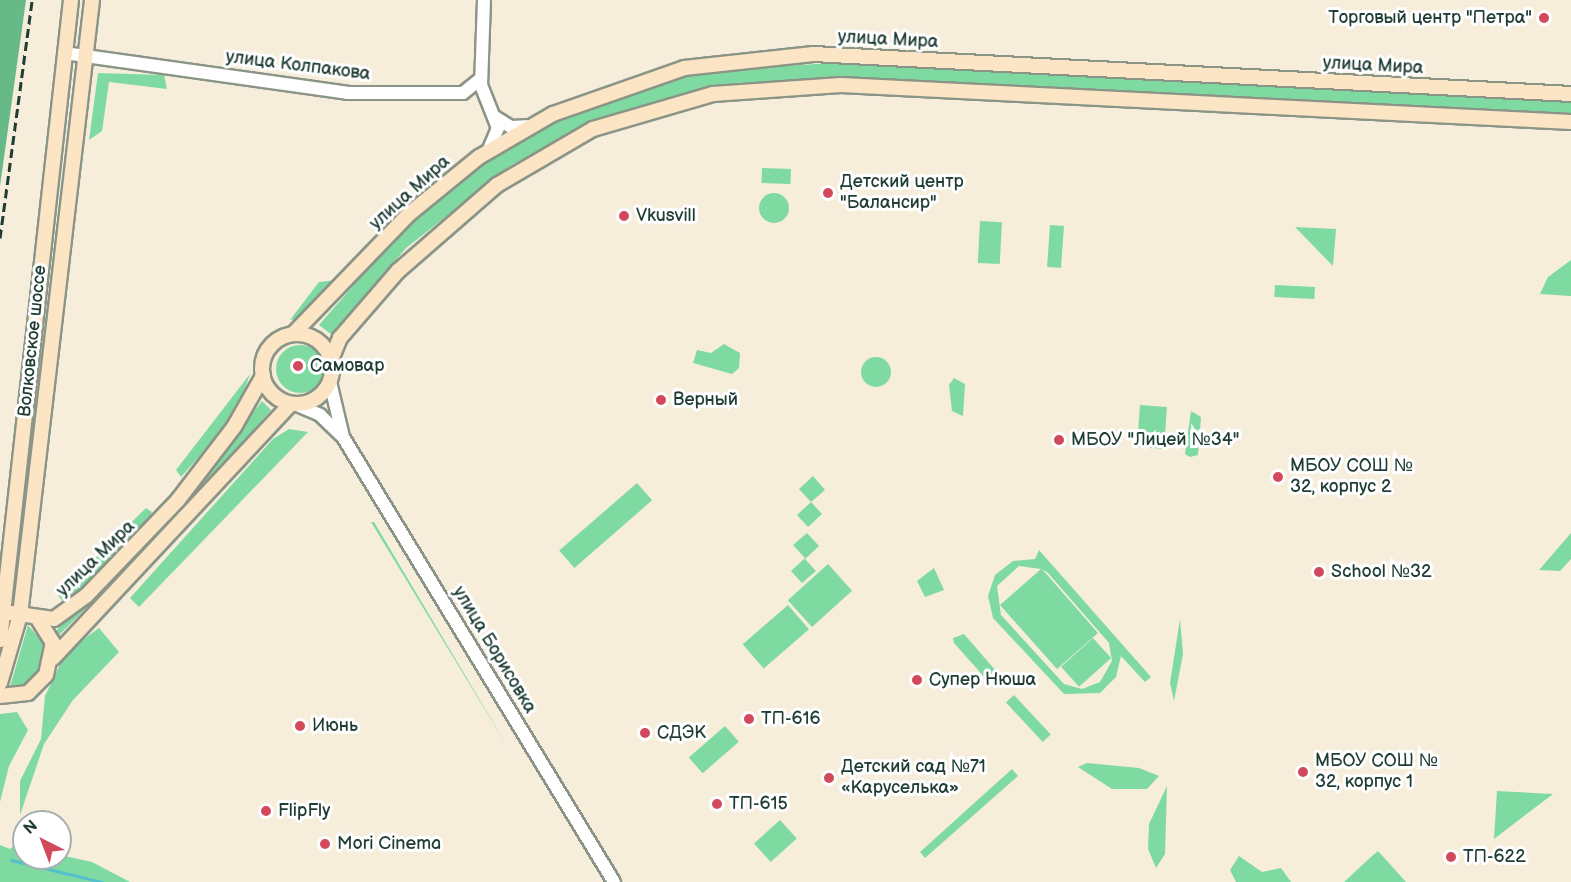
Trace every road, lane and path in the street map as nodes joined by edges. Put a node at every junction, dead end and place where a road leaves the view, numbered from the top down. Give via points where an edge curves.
1 (71, 0) edge
2 (92, 0) edge
3 (484, 0) edge
4 (64, 53) junction
5 (85, 56) junction
6 (480, 79) junction
7 (464, 93) junction
8 (1571, 94) edge
9 (486, 103) junction
10 (495, 117) junction
11 (1571, 122) edge
12 (531, 126) junction
13 (487, 152) junction
14 (294, 333) junction
15 (331, 360) junction
16 (263, 376) junction
17 (330, 382) junction
18 (294, 404) junction
19 (343, 438) junction
20 (8, 613) edge
21 (38, 619) junction
22 (0, 640) edge
23 (53, 658) junction
24 (0, 683) edge
25 (0, 696) edge
26 (614, 882) edge

1 - 4 main road, Волковское шоссе
2 - 5 main road, Волковское шоссе
3 - 6 street
4 - 5 street, улица Колпакова
4 - 20 main road, Волковское шоссе
5 - 7 street, улица Колпакова via 346,93
5 - 20 main road, Волковское шоссе
6 - 7 street
6 - 9 street
7 - 9 street
8 - 12 main road, улица Мира via 813,54 684,68 625,85
9 - 10 street
10 - 12 street via 511,126
10 - 13 street via 497,135
11 - 15 main road via 841,85 713,94 594,129 496,185 398,271 340,338
12 - 13 main road, улица Мира
13 - 14 main road, улица Мира via 409,214 313,320
14 - 15 main road via 315,339
14 - 16 main road via 269,347
15 - 17 main road
16 - 18 main road via 273,394
16 - 21 main road, улица Мира via 220,446 126,558 60,617
17 - 18 main road via 314,399
17 - 19 street, улица Борисовка
18 - 19 street, улица Борисовка via 320,415
18 - 23 main road, улица Мира via 263,428 186,519
19 - 26 street, улица Борисовка
20 - 21 main road, улица Мира
20 - 22 main road, Волковское шоссе
20 - 24 main road, Волковское шоссе
21 - 23 main road via 50,636
23 - 25 main road, улица Мира via 33,690 13,698

